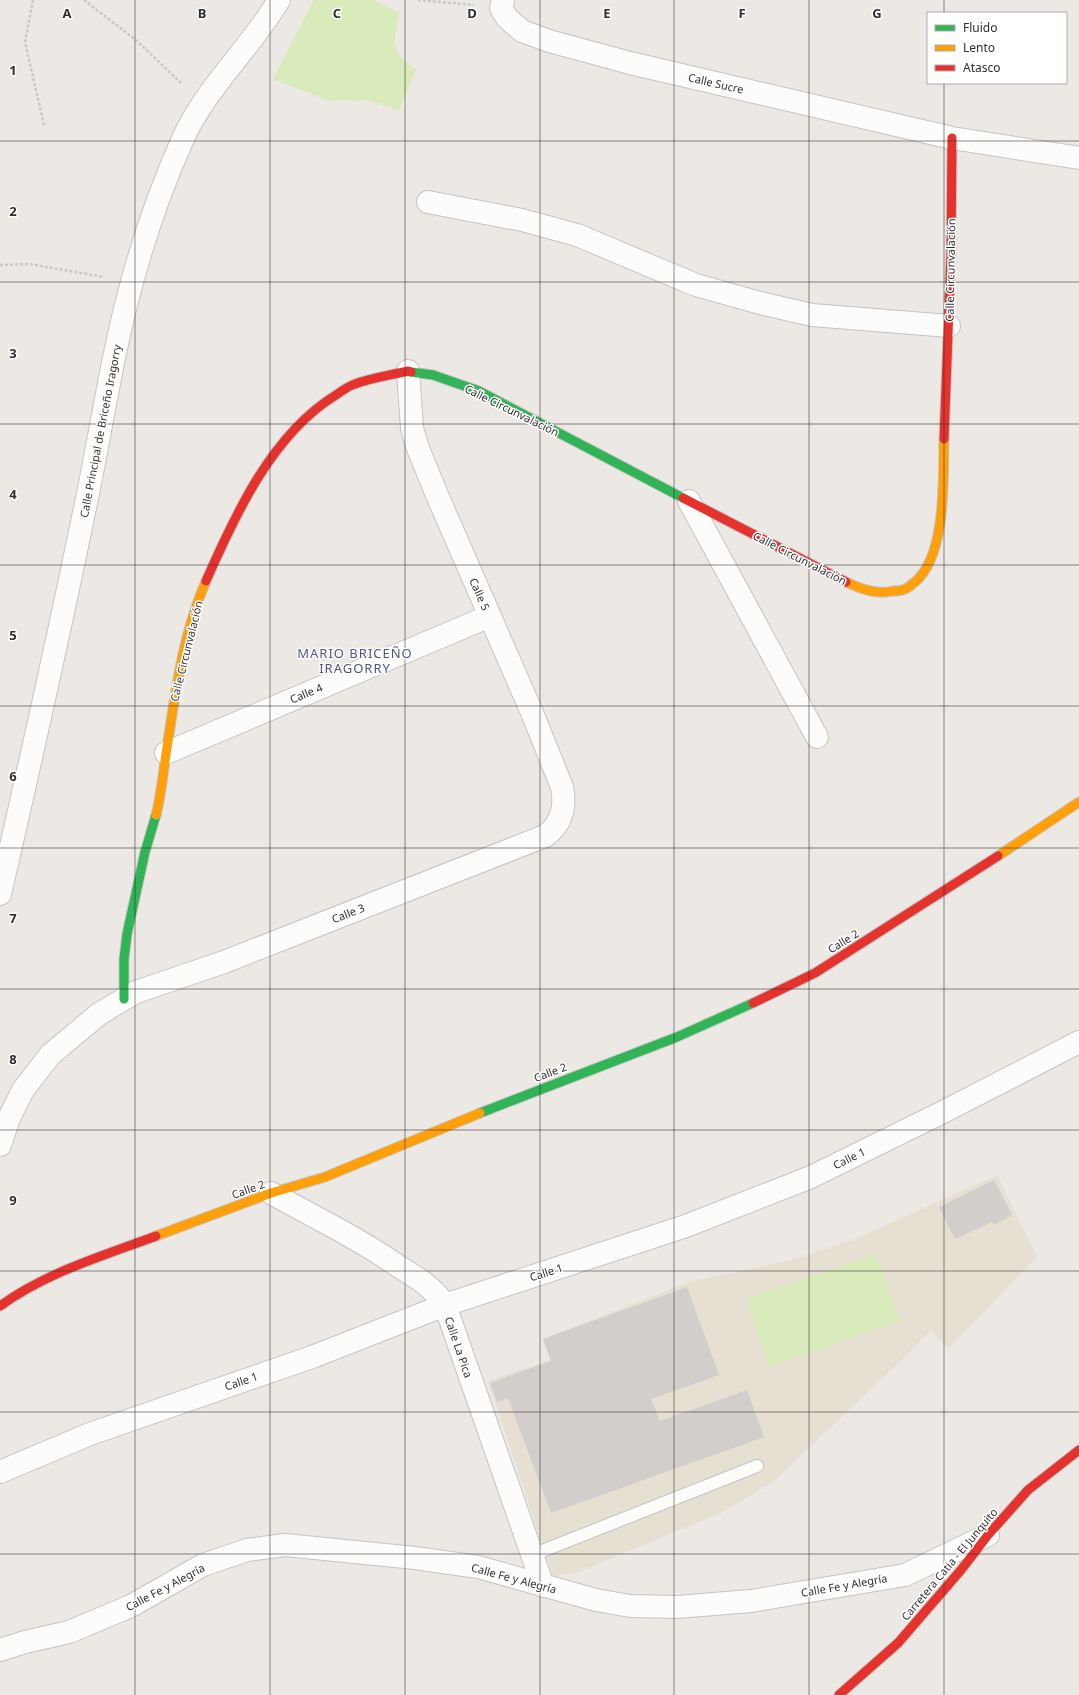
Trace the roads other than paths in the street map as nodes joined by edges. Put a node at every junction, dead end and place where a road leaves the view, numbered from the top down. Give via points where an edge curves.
1 (279, 0) edge
2 (502, 4) edge
3 (952, 138) junction
4 (1079, 158) edge
5 (428, 202) dead end
6 (949, 326) junction
7 (408, 371) junction
8 (688, 501) junction
9 (490, 616) junction
10 (817, 737) dead end
11 (166, 753) junction
12 (1079, 802) edge
13 (562, 813) joint
14 (0, 894) edge
15 (124, 999) junction
16 (1079, 1042) edge
17 (0, 1145) edge
18 (271, 1193) junction
19 (0, 1305) edge
20 (445, 1305) junction
21 (1079, 1450) edge
22 (757, 1466) dead end
23 (0, 1472) edge
24 (988, 1535) junction
25 (532, 1555) junction
26 (543, 1586) junction
27 (0, 1650) edge
28 (839, 1695) edge

1 - 14 street, Calle Principal de Briceño Iragorry via 267,21 203,104 183,138 140,254 114,356 90,487
2 - 3 street, Calle Sucre via 507,18 522,31 549,41 630,63
3 - 4 street, Calle Sucre
3 - 6 street, Calle Circunvalación
5 - 6 street via 522,220 577,235 696,285 760,303 812,315
6 - 8 street, Calle Circunvalación via 942,503 937,540 929,563 918,579 906,589 885,593 860,589
7 - 8 street, Calle Circunvalación via 433,375 479,391
7 - 9 street, Calle 5 via 412,428 417,446
7 - 11 street, Calle Circunvalación via 354,384 321,404 280,446 256,481 220,549 199,597 177,681
8 - 10 street
9 - 11 street, Calle 4
9 - 13 street, Calle 5 via 562,788
11 - 15 street, Calle Circunvalación via 157,810 126,934
12 - 18 street, Calle 2 via 815,973 765,998 676,1037 512,1100 325,1177
13 - 15 street, Calle 3 via 552,831 544,836 224,962 136,992
15 - 17 street via 99,1014 50,1055 23,1090 9,1118
16 - 20 street, Calle 1 via 811,1177 686,1226
18 - 19 street, Calle 2 via 60,1272 21,1291
18 - 20 street, Calle La Pica via 372,1248 424,1282
20 - 23 street, Calle 1 via 312,1357 90,1434
20 - 25 street, Calle La Pica
21 - 24 street, Carretera Catia - El Junquito via 1028,1490
22 - 25 lane
24 - 26 street, Calle Fe y Alegría via 905,1575 751,1600 677,1607 630,1606
24 - 28 street, Carretera Catia - El Junquito via 898,1643
25 - 26 street, Calle La Pica
26 - 27 street, Calle Fe y Alegría via 478,1567 285,1545 247,1550 203,1565 131,1606 69,1632

